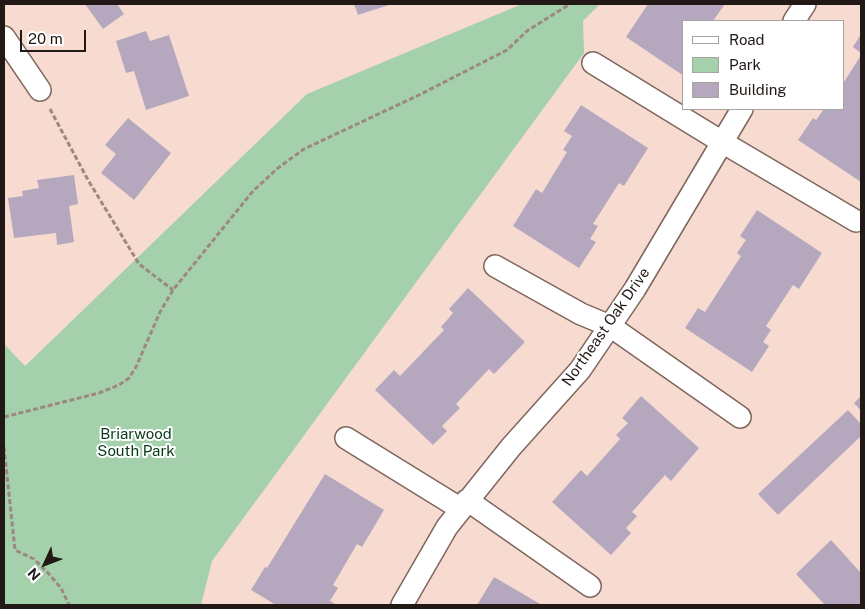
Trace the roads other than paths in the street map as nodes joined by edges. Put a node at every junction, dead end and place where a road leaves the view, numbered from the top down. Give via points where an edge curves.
1 (805, 4) edge
2 (795, 20) edge
3 (4, 37) edge
4 (593, 63) dead end
5 (40, 90) road end
6 (741, 110) edge
7 (722, 142) junction
8 (856, 220) dead end
9 (495, 266) dead end
10 (610, 326) junction
11 (740, 417) dead end
12 (346, 438) dead end
13 (464, 504) junction
14 (590, 586) dead end
15 (402, 605) edge

1 - 2 street
3 - 5 street
4 - 7 street
6 - 7 street, Northeast Oak Drive
7 - 8 street
7 - 10 street, Northeast Oak Drive
9 - 10 street via 581,314
10 - 11 street
10 - 13 street, Northeast Oak Drive via 580,370
12 - 13 street
13 - 14 street
13 - 15 street, Northeast Oak Drive via 446,527

